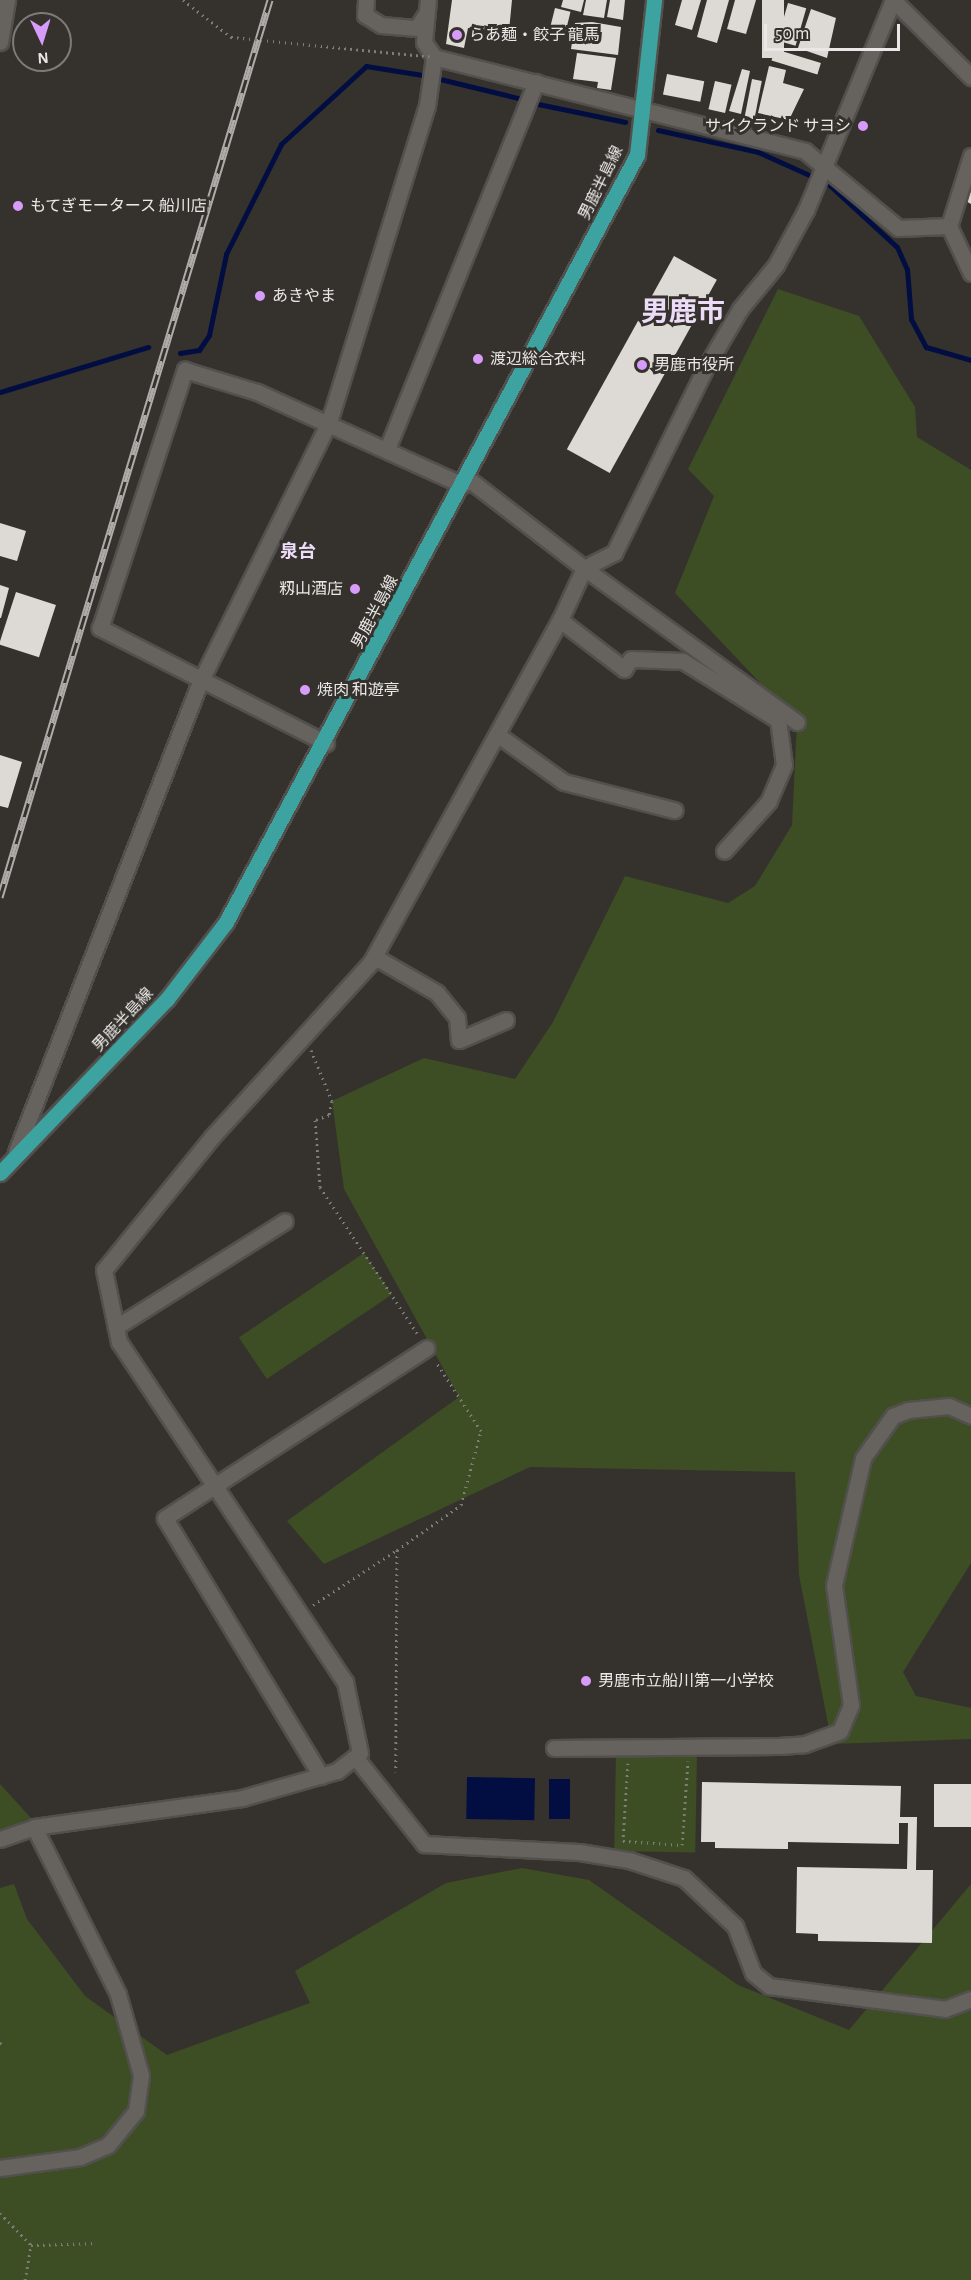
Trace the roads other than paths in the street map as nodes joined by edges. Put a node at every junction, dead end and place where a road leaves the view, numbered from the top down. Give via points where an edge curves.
1 (7, 0) edge
2 (366, 0) edge
3 (654, 0) edge
4 (893, 0) edge
5 (428, 6) edge
6 (0, 42) edge
7 (434, 57) junction
8 (971, 76) edge
9 (536, 82) junction
10 (640, 106) junction
11 (971, 156) edge
12 (825, 168) junction
13 (949, 226) junction
14 (971, 273) edge
15 (329, 422) junction
16 (387, 449) junction
17 (465, 481) junction
18 (584, 567) junction
19 (560, 620) junction
20 (200, 682) junction
21 (797, 722) dead end
22 (498, 735) junction
23 (326, 743) junction
24 (674, 810) dead end
25 (724, 851) dead end
26 (375, 957) junction
27 (506, 1020) dead end
28 (16, 1152) junction
29 (0, 1173) edge
30 (285, 1221) dead end
31 (116, 1328) junction
32 (427, 1348) road end
33 (971, 1416) edge
34 (216, 1481) junction
35 (554, 1748) dead end
36 (356, 1758) junction
37 (321, 1776) junction
38 (34, 1827) junction
39 (0, 1839) edge
40 (971, 1999) edge
41 (0, 2168) edge

1 - 6 street
2 - 5 street via 365,15 381,25 417,28
3 - 10 main road, 男鹿半島線
4 - 8 street
4 - 12 street
5 - 7 street via 424,42
7 - 9 street
7 - 15 street via 427,106 397,212
9 - 10 street
9 - 16 street
10 - 12 street via 805,151
10 - 17 main road, 男鹿半島線 via 637,155
11 - 13 street
12 - 13 street via 898,228
12 - 18 street via 776,265 740,309 706,367 614,553
13 - 14 street
15 - 16 street
15 - 20 street
15 - 20 street via 185,370 100,628
16 - 17 street
17 - 18 street
17 - 23 main road, 男鹿半島線
18 - 19 street
18 - 21 street
19 - 22 street
19 - 25 street via 624,669 631,659 683,661 778,720 784,765 769,801
20 - 23 street
20 - 28 street
22 - 24 street via 564,782
22 - 26 street
23 - 28 main road, 男鹿半島線 via 226,922 152,1016
26 - 27 street via 437,993 458,1018 459,1040
26 - 31 street via 212,1137 104,1270
28 - 29 main road, 男鹿半島線
30 - 31 street
31 - 34 street via 119,1341
32 - 34 street
33 - 35 street via 949,1406 908,1410 894,1416 863,1458 834,1585 851,1689 848,1722 840,1731 805,1744
34 - 36 street via 301,1612 352,1702
34 - 37 street via 165,1518
36 - 37 street
36 - 40 street via 424,1844 579,1852 629,1860 684,1878 735,1926 753,1973 769,1986 945,2009
37 - 38 street via 242,1798
38 - 39 street
38 - 41 street via 118,1994 141,2074 136,2111 108,2145 80,2157

